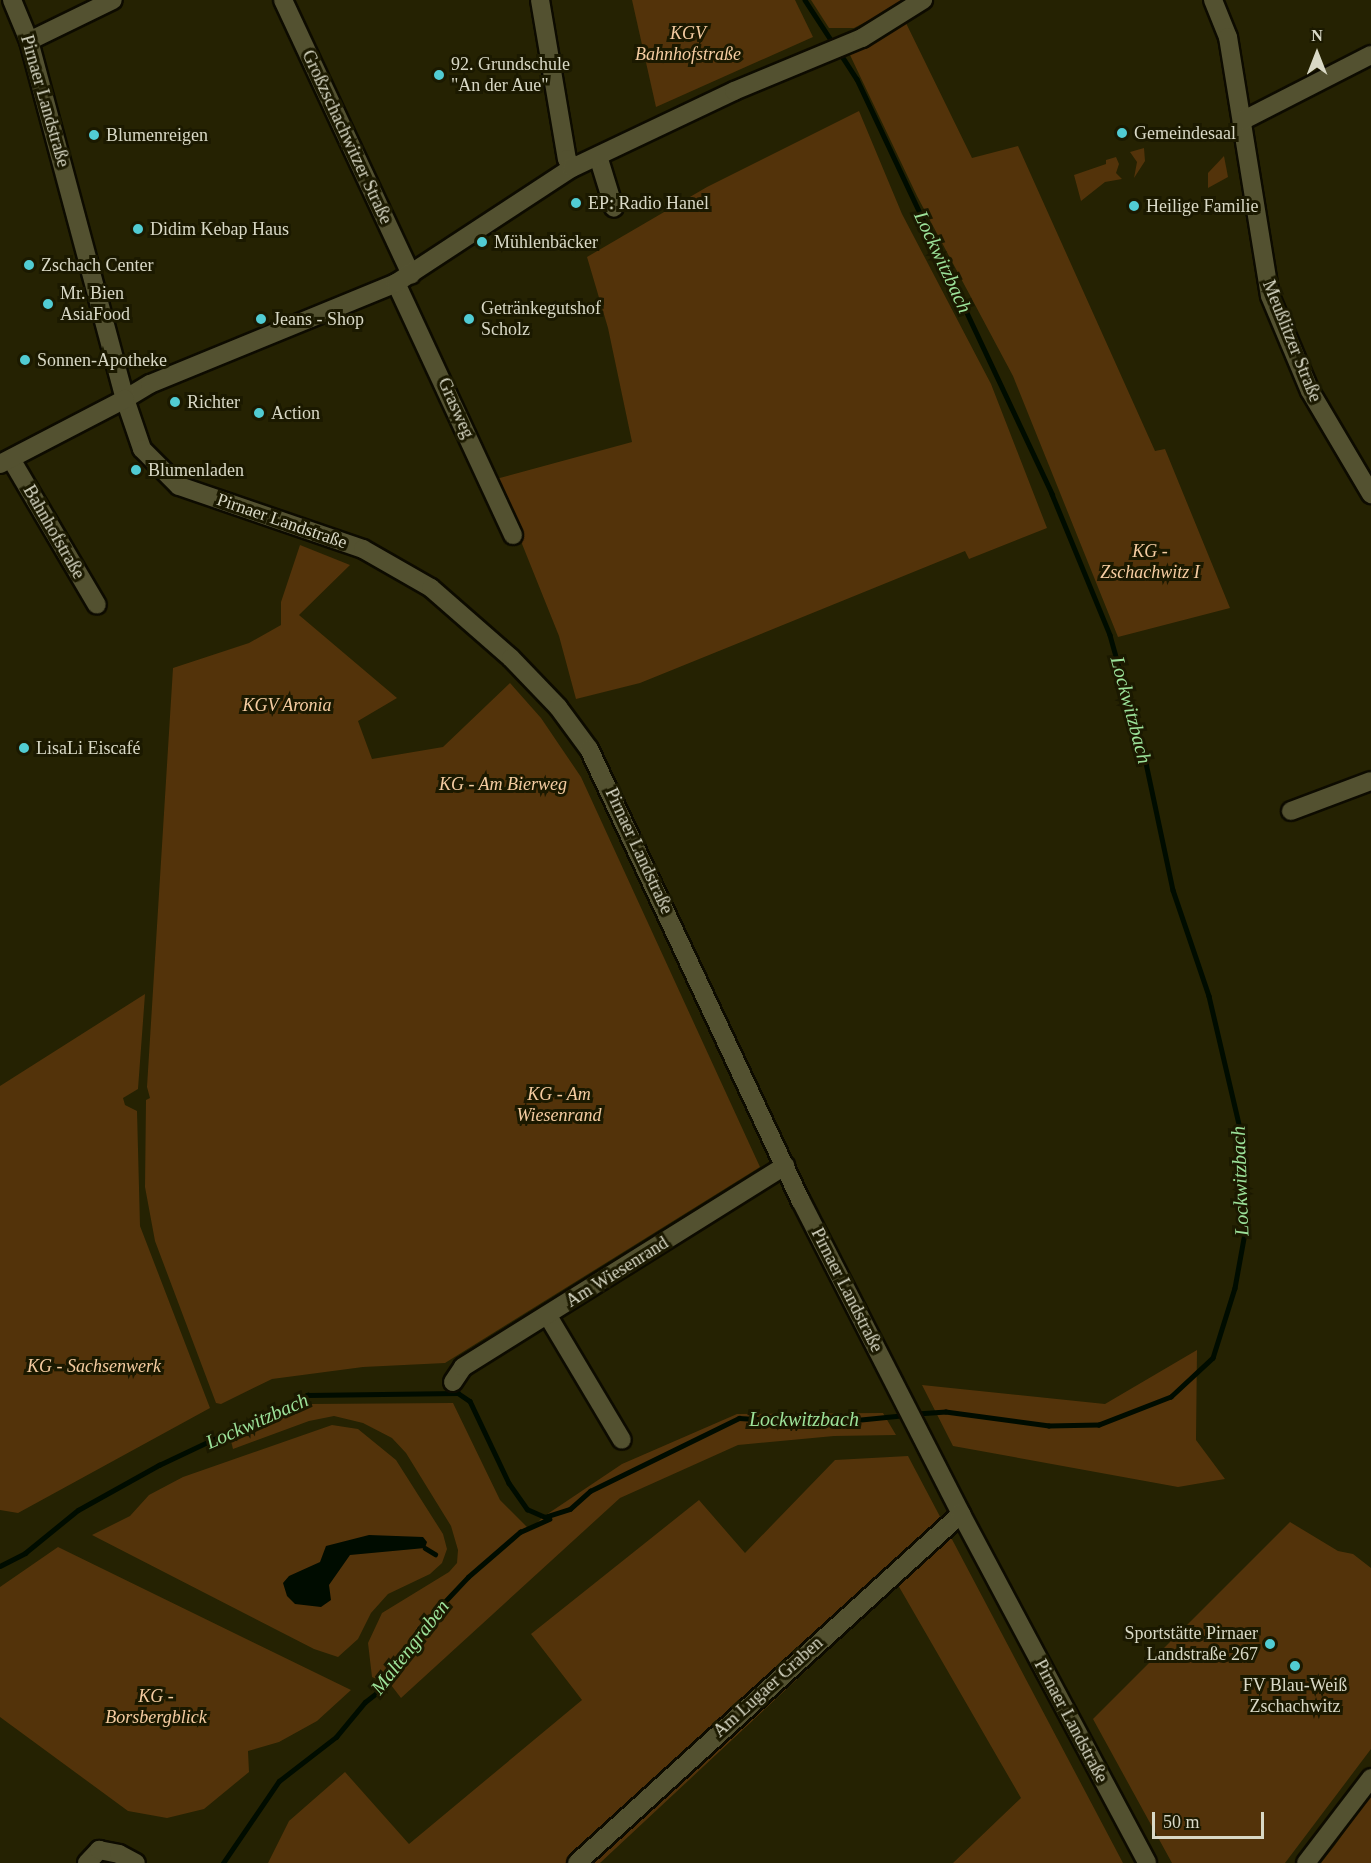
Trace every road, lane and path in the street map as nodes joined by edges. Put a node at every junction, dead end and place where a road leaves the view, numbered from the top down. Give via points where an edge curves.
1 (12, 0) edge
2 (113, 0) edge
3 (283, 0) edge
4 (540, 0) edge
5 (923, 0) edge
6 (1213, 0) edge
7 (29, 41) junction
8 (1371, 55) edge
9 (1242, 121) junction
10 (598, 156) junction
11 (572, 168) junction
12 (614, 208) dead end
13 (403, 279) junction
14 (125, 399) junction
15 (5, 461) edge
16 (1369, 485) edge
17 (513, 536) dead end
18 (97, 605) dead end
19 (1371, 781) edge
20 (1292, 811) dead end
21 (785, 1166) junction
22 (548, 1316) junction
23 (453, 1382) dead end
24 (622, 1440) dead end
25 (961, 1514) junction
26 (1371, 1778) edge
27 (87, 1863) edge
28 (136, 1863) edge
29 (577, 1863) edge
30 (1147, 1863) edge
31 (1306, 1863) edge

1 - 7 street, Pirnaer Landstraße
2 - 7 street
3 - 13 street, Großzschachwitzer Straße
4 - 11 street via 567,159
5 - 10 street via 862,38
6 - 9 street, Meußlitzer Straße via 1228,37
7 - 14 street, Pirnaer Landstraße
8 - 9 street
9 - 16 street, Meußlitzer Straße via 1270,296 1310,391
10 - 11 street
10 - 12 street
11 - 13 street
13 - 14 street via 150,384
13 - 17 street, Grasweg
14 - 15 street
14 - 21 street, Pirnaer Landstraße via 142,449 179,486 354,546 392,563 431,588 471,622 558,707 589,748 616,800
15 - 18 street, Bahnhofstraße
19 - 20 street
21 - 22 street, Am Wiesenrand
21 - 25 street, Pirnaer Landstraße
22 - 23 street, Am Wiesenrand via 463,1367
22 - 24 street
25 - 29 street, Am Lugaer Graben
25 - 30 street, Pirnaer Landstraße
26 - 31 street
27 - 28 street via 99,1850

